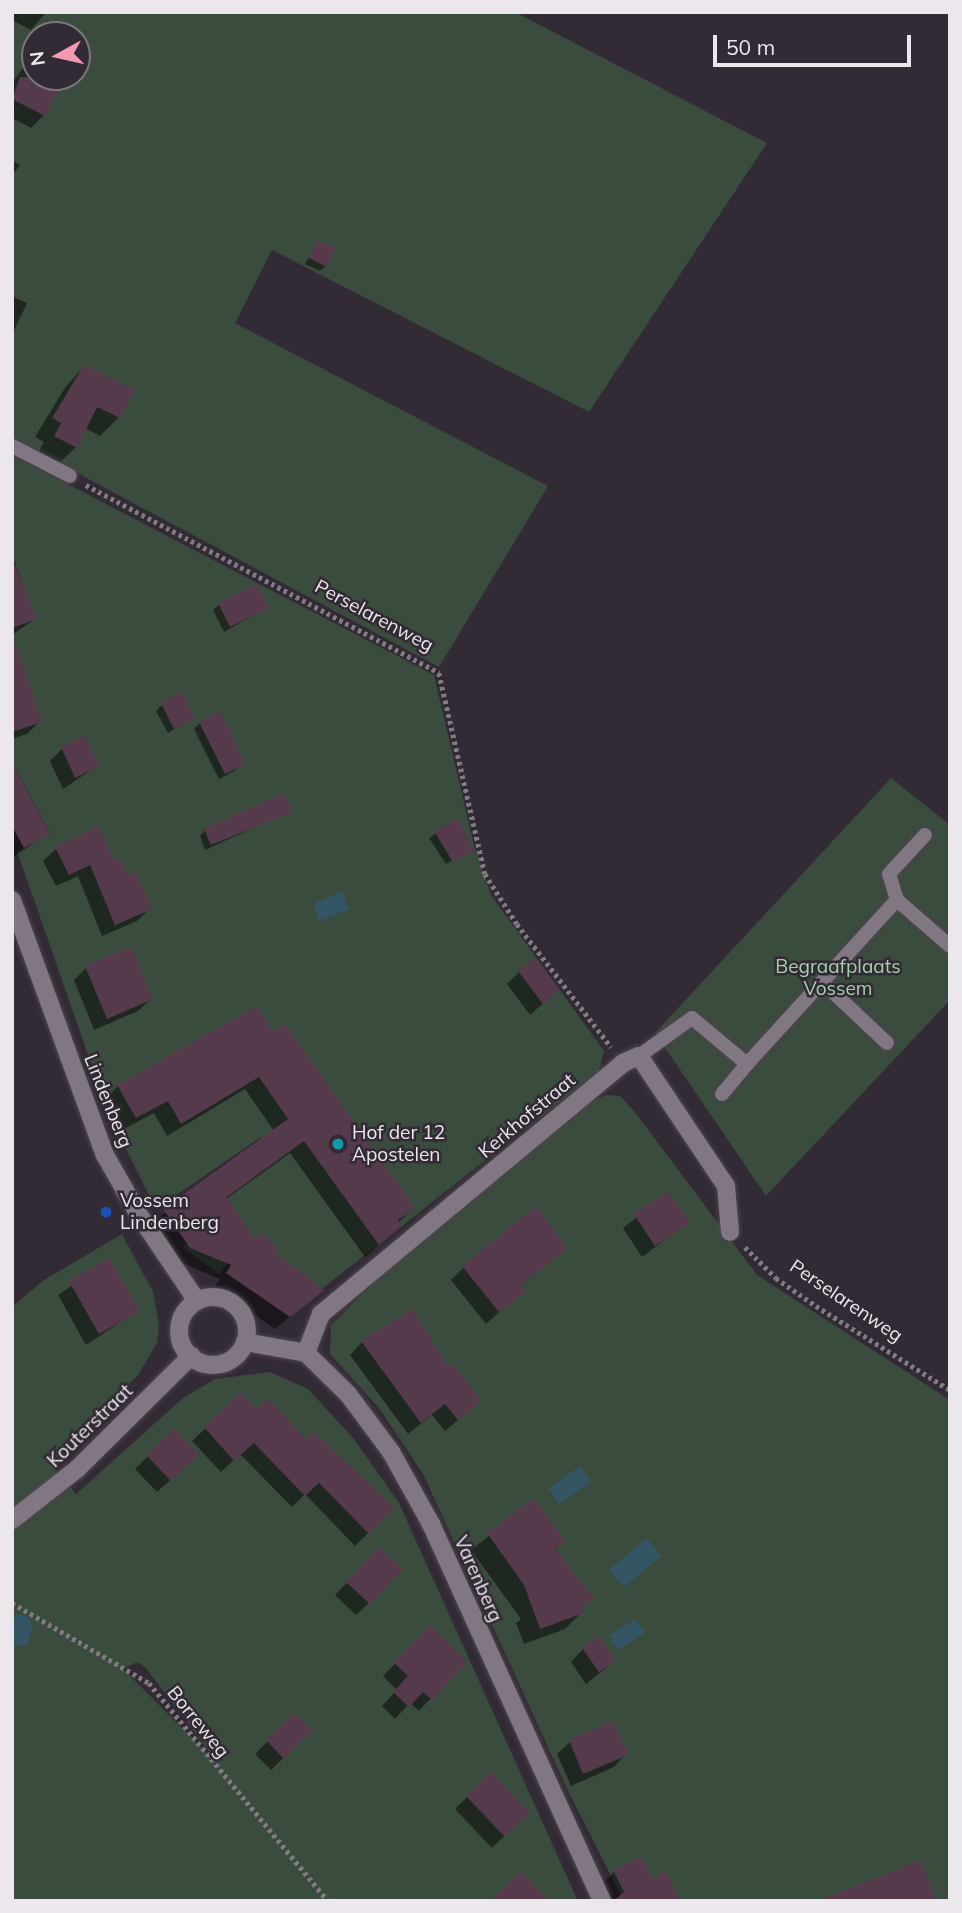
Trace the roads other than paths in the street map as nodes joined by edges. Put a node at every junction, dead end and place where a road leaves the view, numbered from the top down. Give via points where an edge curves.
1 (12, 446) edge
2 (70, 477) road end
3 (925, 835) dead end
4 (12, 900) edge
5 (897, 900) junction
6 (950, 946) edge
7 (822, 982) junction
8 (887, 1043) dead end
9 (631, 1060) junction
10 (747, 1064) junction
11 (722, 1094) dead end
12 (730, 1232) road end
13 (197, 1301) junction
14 (245, 1342) junction
15 (306, 1353) junction
16 (191, 1356) junction
17 (12, 1520) edge
18 (602, 1901) edge

1 - 2 lane
3 - 5 lane via 889,874
4 - 13 street, Lindenberg via 105,1155
5 - 6 lane
5 - 7 lane
7 - 8 lane
7 - 10 lane
9 - 10 lane via 692,1017
9 - 12 street via 726,1186
9 - 15 street, Kerkhofstraat via 321,1314
10 - 11 lane
13 - 14 street via 208,1297 231,1301 245,1319
13 - 16 street via 180,1327
14 - 15 street
14 - 16 street via 222,1364
15 - 18 street, Varenberg via 348,1394 413,1488
16 - 17 street, Kouterstraat via 77,1469

